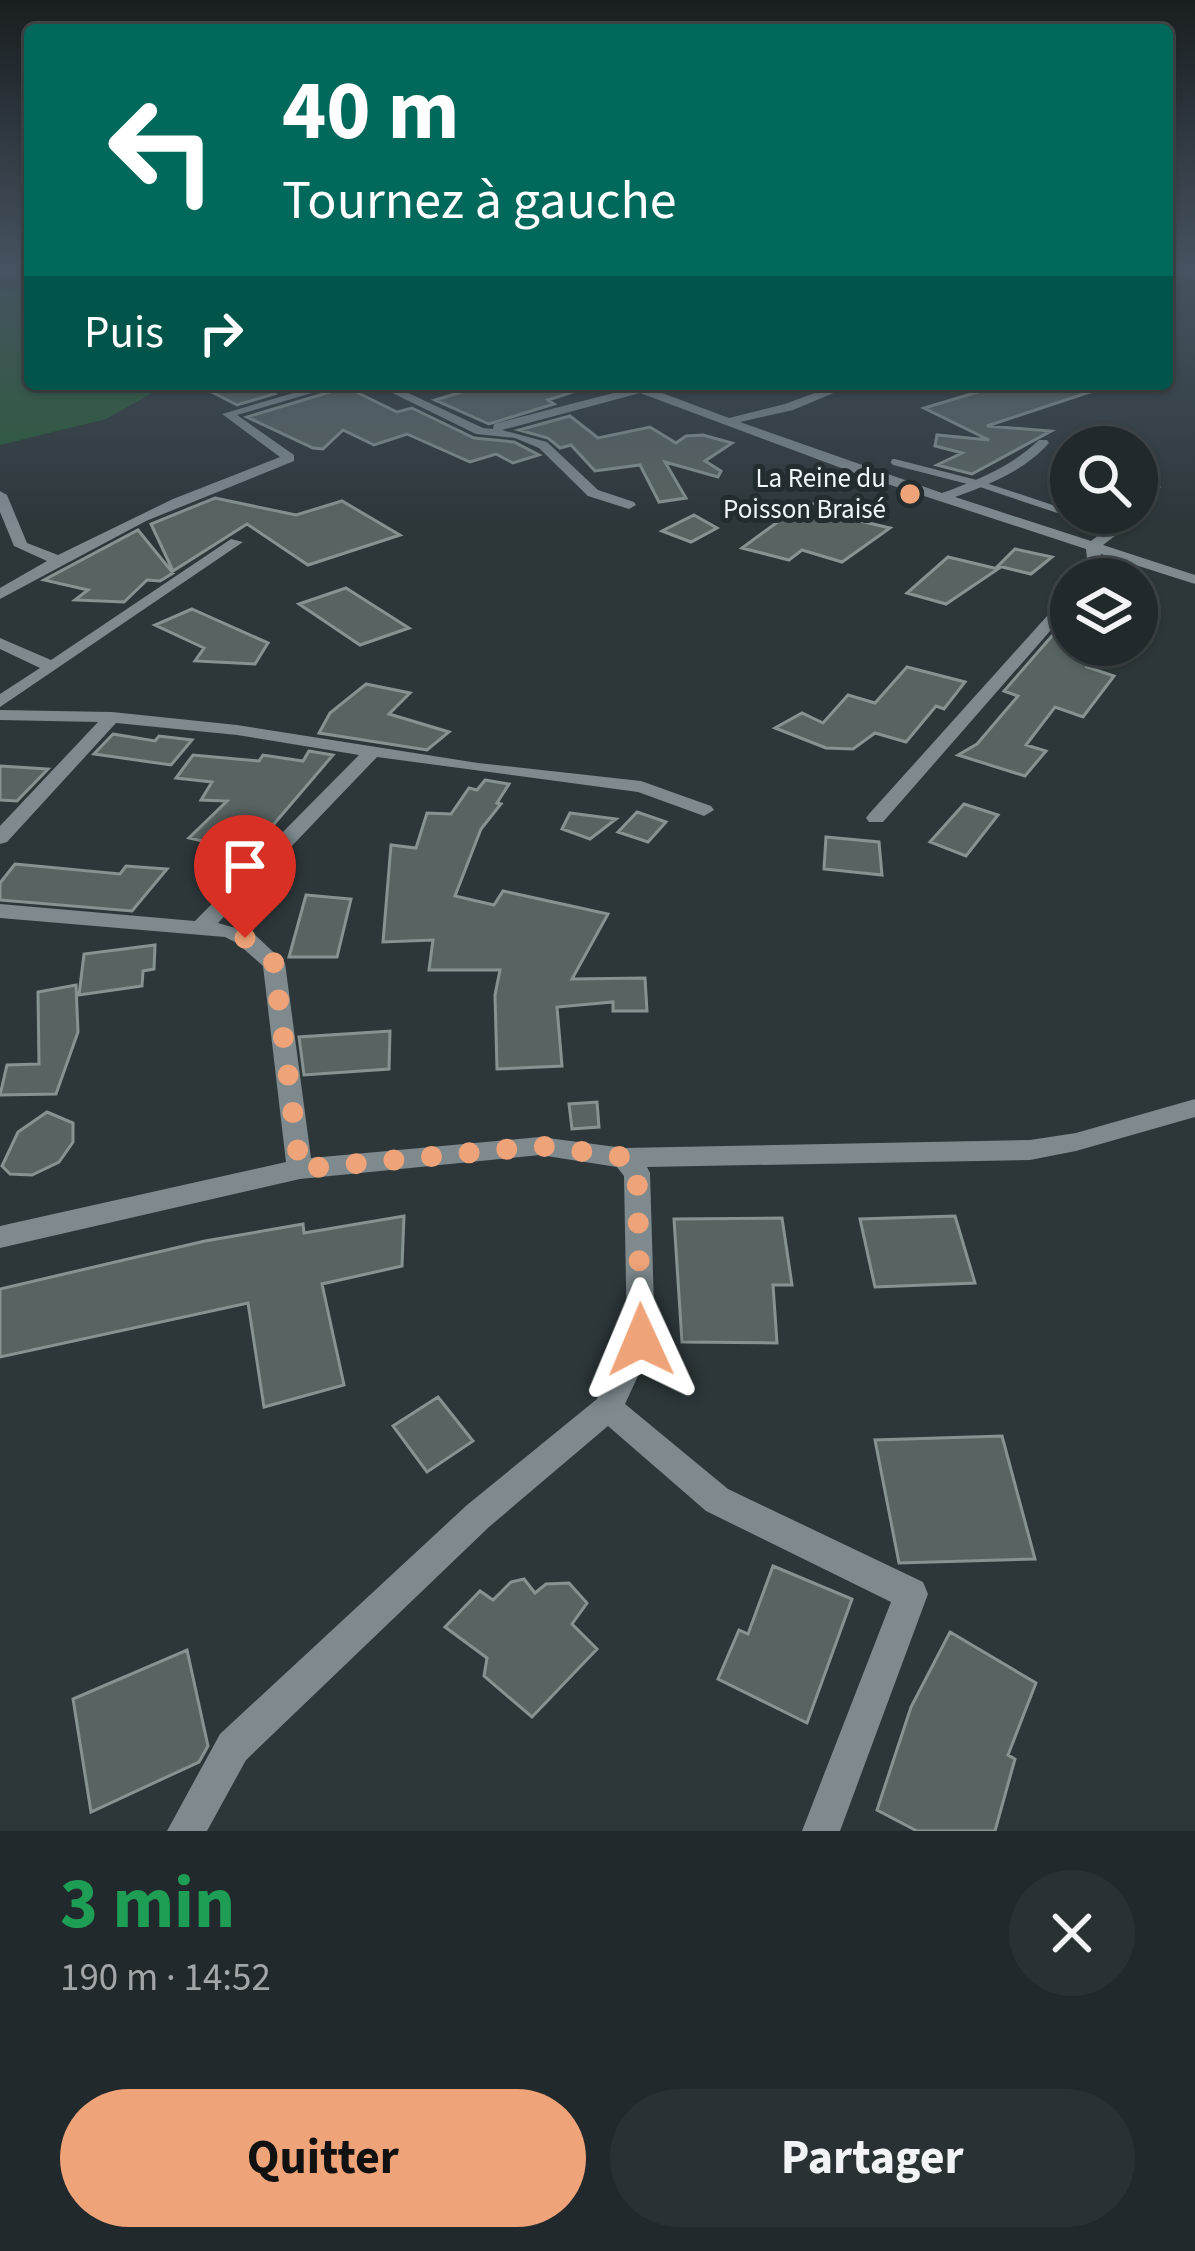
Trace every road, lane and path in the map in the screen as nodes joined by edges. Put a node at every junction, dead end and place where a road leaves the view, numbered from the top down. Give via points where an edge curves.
1 (315, 390) edge
2 (393, 390) edge
3 (638, 390) edge
4 (645, 390) edge
5 (832, 390) edge
6 (733, 420) junction
7 (480, 431) junction
8 (1043, 443) dead end
9 (893, 462) dead end
10 (980, 484) junction
11 (0, 496) edge
12 (943, 497) junction
13 (629, 505) dead end
14 (1050, 507) edge
15 (1106, 534) edge
16 (236, 542) dead end
17 (1093, 547) junction
18 (1094, 558) edge
19 (56, 560) junction
20 (1195, 580) edge
21 (0, 594) edge
22 (1050, 622) edge
23 (0, 643) edge
24 (52, 667) junction
25 (0, 702) edge
26 (0, 716) edge
27 (112, 717) junction
28 (373, 751) junction
29 (704, 810) dead end
30 (876, 818) dead end
31 (0, 838) edge
32 (0, 911) edge
33 (200, 929) junction
34 (1195, 1108) edge
35 (624, 1157) junction
36 (300, 1169) junction
37 (0, 1237) edge
38 (608, 1408) junction
39 (186, 1831) edge
40 (820, 1831) edge

1 - 19 street via 228,414 290,458
2 - 7 street
3 - 7 street
4 - 6 street
5 - 6 street
6 - 12 street
7 - 13 street via 543,445 593,493
8 - 10 street
9 - 10 lane
10 - 12 street
10 - 14 lane
11 - 19 street via 21,546
12 - 17 street
15 - 17 street
16 - 24 street
17 - 18 street
17 - 20 street
19 - 21 street
22 - 30 street
23 - 24 street
24 - 25 street
26 - 27 street
27 - 28 street
27 - 31 street
28 - 29 street via 641,787
28 - 33 street
32 - 33 street
33 - 36 street via 245,938 274,963
34 - 35 street via 1030,1150
35 - 36 street via 541,1146
35 - 38 street via 637,1172 641,1340
36 - 37 street
38 - 39 street via 478,1516 233,1747
38 - 40 street via 717,1500 911,1594

